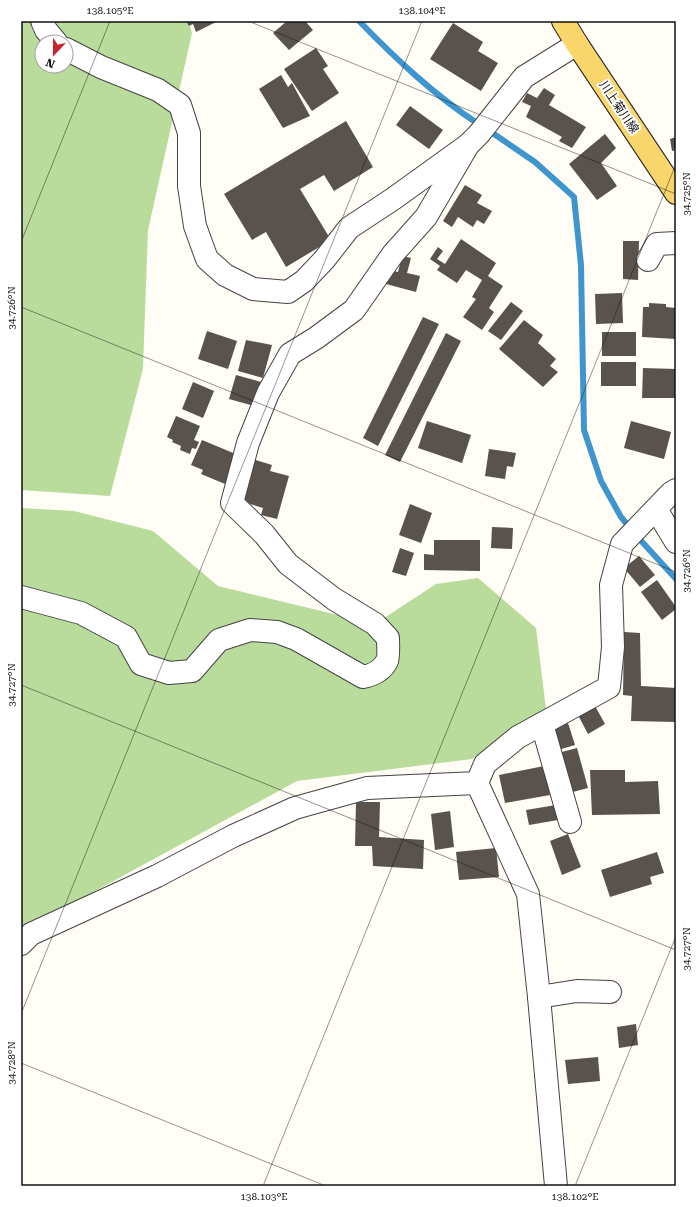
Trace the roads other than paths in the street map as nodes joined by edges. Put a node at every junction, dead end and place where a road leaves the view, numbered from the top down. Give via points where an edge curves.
1 (42, 21) edge
2 (563, 21) edge
3 (49, 34) edge
4 (577, 44) junction
5 (74, 53) edge
6 (479, 132) junction
7 (676, 193) edge
8 (676, 243) edge
9 (648, 260) dead end
10 (674, 487) edge
11 (650, 515) junction
12 (676, 542) edge
13 (21, 597) edge
14 (542, 724) junction
15 (477, 783) junction
16 (570, 822) dead end
17 (21, 944) edge
18 (610, 992) dead end
19 (539, 997) junction
20 (556, 1186) edge

1 - 3 street
2 - 4 main road, 川上菊川線
4 - 6 street via 524,77
4 - 7 main road, 川上菊川線
5 - 6 street via 158,90 180,105 189,134 189,186 196,226 207,259 225,275 253,289 288,292 304,281 349,228 393,199
6 - 13 street via 426,217 393,254 354,310 290,354 268,393 248,443 232,503 264,534 288,564 334,599 375,624 388,638 388,660 380,670 373,675 363,676 296,639 277,632 250,630 218,640 192,671 169,674 141,664 126,637 81,614
8 - 9 street via 657,244
10 - 11 street
11 - 12 street
11 - 14 street via 622,544 611,585 613,647 609,687
14 - 15 street via 518,737 485,764
14 - 16 street
15 - 17 street via 367,788 295,808 31,934
15 - 19 street via 528,894
18 - 19 street via 577,990
19 - 20 street

